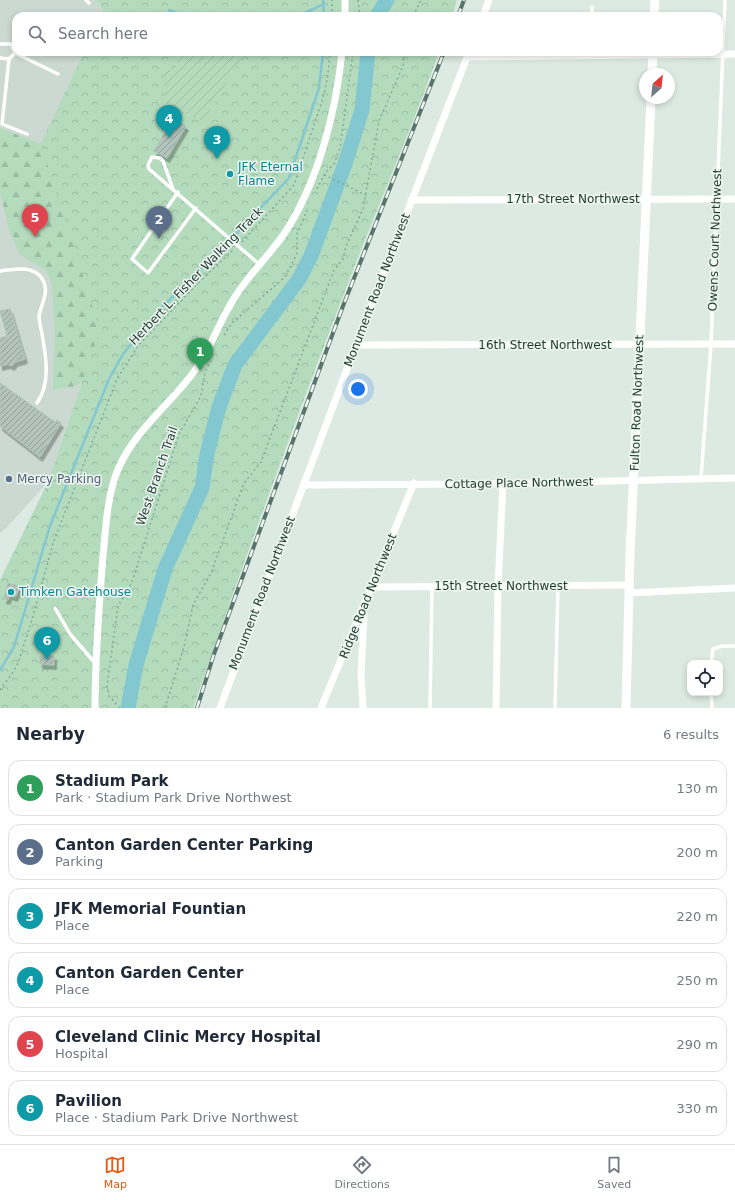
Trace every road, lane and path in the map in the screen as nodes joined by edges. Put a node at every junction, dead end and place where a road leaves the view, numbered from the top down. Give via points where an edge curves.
1 (332, 0) edge
2 (345, 0) edge
3 (358, 0) edge
4 (421, 0) edge
5 (489, 0) edge
6 (655, 0) edge
7 (725, 0) edge
8 (592, 8) dead end
9 (332, 12) edge
10 (345, 12) edge
11 (360, 12) edge
12 (415, 12) edge
13 (484, 12) edge
14 (592, 12) edge
15 (654, 12) edge
16 (0, 44) edge
17 (12, 46) edge
18 (723, 54) joint
19 (735, 54) edge
20 (12, 56) edge
21 (21, 56) edge
22 (330, 56) edge
23 (342, 56) edge
24 (352, 56) edge
25 (404, 56) edge
26 (468, 56) edge
27 (653, 56) edge
28 (723, 56) edge
29 (0, 58) edge
30 (9, 59) junction
31 (652, 68) edge
32 (58, 74) dead end
33 (651, 104) edge
34 (1, 126) edge
35 (27, 134) dead end
36 (324, 174) junction
37 (173, 189) junction
38 (178, 192) junction
39 (315, 192) dead end
40 (366, 195) junction
41 (646, 199) junction
42 (717, 199) junction
43 (735, 199) edge
44 (412, 200) junction
45 (309, 205) dead end
46 (196, 208) junction
47 (237, 244) junction
48 (260, 265) junction
49 (0, 271) edge
50 (223, 336) dead end
51 (639, 344) junction
52 (711, 344) junction
53 (735, 344) edge
54 (356, 345) junction
55 (211, 360) dead end
56 (37, 403) dead end
57 (735, 478) edge
58 (701, 479) junction
59 (634, 481) junction
60 (414, 483) junction
61 (503, 483) junction
62 (303, 485) junction
63 (432, 586) junction
64 (498, 586) junction
65 (558, 586) junction
66 (372, 587) junction
67 (735, 588) edge
68 (629, 589) junction
69 (55, 608) dead end
70 (364, 608) junction
71 (735, 646) edge
72 (711, 660) edge
73 (96, 664) junction
74 (0, 690) edge
75 (711, 696) edge
76 (119, 707) edge
77 (95, 708) edge
78 (165, 708) edge
79 (220, 708) edge
80 (321, 708) edge
81 (363, 708) edge
82 (430, 708) edge
83 (496, 708) edge
84 (555, 708) edge
85 (626, 708) edge
86 (712, 708) edge

1 - 9 path
2 - 10 street
3 - 11 path
4 - 12 path
5 - 13 street
6 - 15 main road
7 - 18 lane, Owens Court Northwest
8 - 14 lane
16 - 17 lane via 11,44
18 - 19 street
20 - 30 lane
21 - 32 lane
22 - 47 path, Herbert L. Fisher Walking Track via 323,98 294,185
23 - 48 street via 330,127 318,161 292,222
24 - 36 path via 340,148 334,164
25 - 40 path via 379,121
26 - 44 street, Monument Road Northwest
27 - 31 main road
28 - 42 lane, Owens Court Northwest
29 - 30 lane
30 - 34 lane
33 - 41 main road, Fulton Road Northwest
34 - 35 lane
36 - 39 path
36 - 40 path
37 - 37 lane via 149,169 148,165 152,158 160,158 163,162
37 - 38 lane
38 - 46 lane
38 - 46 lane via 132,259 148,272
40 - 78 path via 363,209 346,246 343,259 334,270 263,456 244,483 211,572 193,605 184,647
41 - 42 street, 17th Street Northwest
41 - 44 street, 17th Street Northwest
41 - 51 main road, Fulton Road Northwest
42 - 43 street, 17th Street Northwest
42 - 52 lane, Owens Court Northwest
44 - 54 street, Monument Road Northwest
45 - 50 path via 297,234 298,254 285,277 232,323
46 - 47 lane
47 - 48 lane
47 - 74 path, Herbert L. Fisher Walking Track via 138,346 117,379 53,543 18,663
48 - 73 street via 230,305 200,363 134,443 119,467 106,530
49 - 56 lane via 28,270 39,275 44,284 46,299 39,316 46,375 43,393
51 - 52 street, 16th Street Northwest
51 - 54 street, 16th Street Northwest
51 - 59 main road, Fulton Road Northwest
52 - 53 street, 16th Street Northwest
52 - 58 lane, Owens Court Northwest
54 - 62 street, Monument Road Northwest
55 - 76 path, West Branch Trail via 205,372 201,396 179,434 132,582 118,606 107,686 109,696
57 - 58 street, Cottage Place Northwest
58 - 59 street, Cottage Place Northwest
59 - 61 street, Cottage Place Northwest
59 - 68 main road, Fulton Road Northwest
60 - 61 street, Cottage Place Northwest
60 - 62 street, Cottage Place Northwest
60 - 66 street, Ridge Road Northwest
61 - 64 street
62 - 79 street, Monument Road Northwest
63 - 64 street, 15th Street Northwest
63 - 66 street, 15th Street Northwest
63 - 82 lane
64 - 65 street, 15th Street Northwest
64 - 83 street
65 - 68 street, 15th Street Northwest
65 - 84 lane
66 - 70 street, Ridge Road Northwest
67 - 68 street, 15th Street Northwest
68 - 85 main road, Fulton Road Northwest
69 - 73 lane via 70,634
70 - 80 street, Ridge Road Northwest
70 - 81 street via 361,675
71 - 72 lane via 713,649
73 - 77 street
75 - 86 lane

